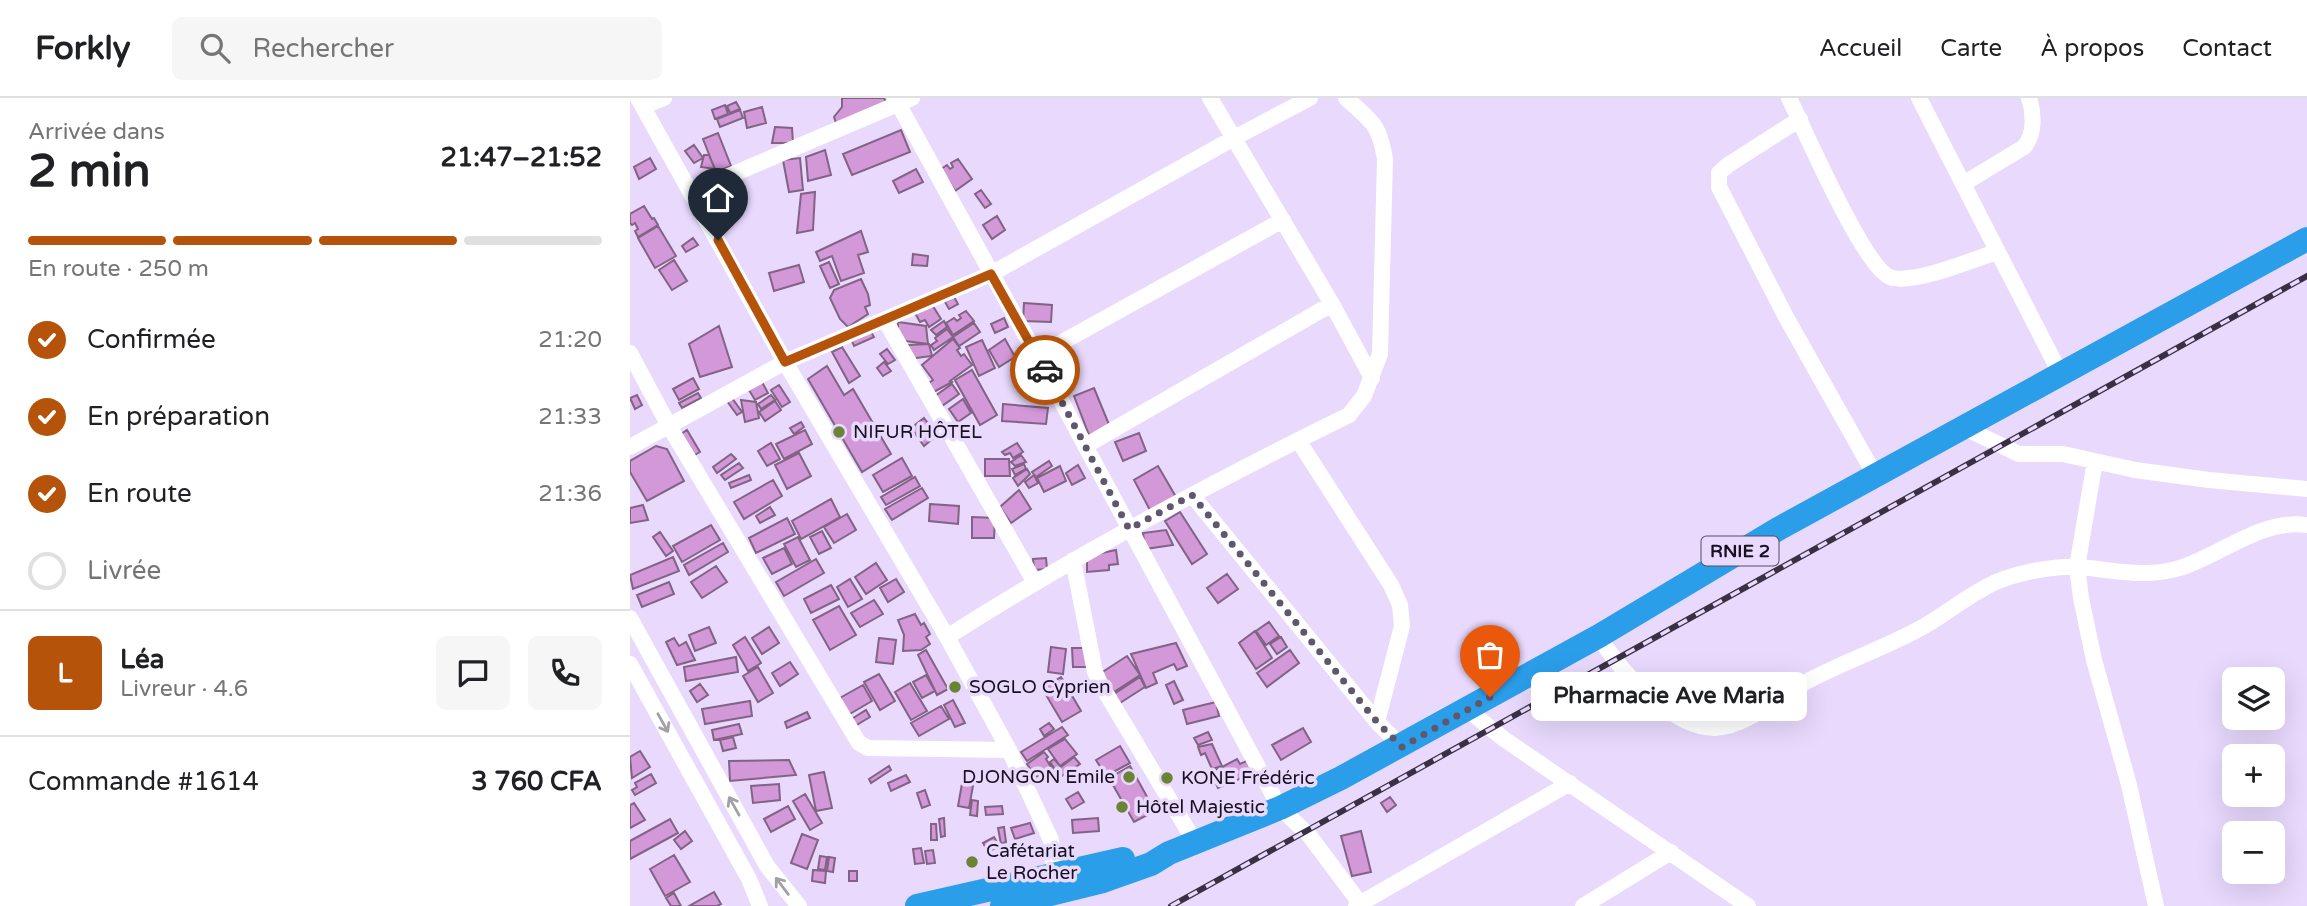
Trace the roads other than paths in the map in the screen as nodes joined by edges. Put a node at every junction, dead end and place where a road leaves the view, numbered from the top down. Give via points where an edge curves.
1 (664, 98) edge
2 (1210, 98) edge
3 (1310, 98) edge
4 (1346, 98) edge
5 (1789, 98) edge
6 (1919, 98) edge
7 (2029, 98) edge
8 (902, 100) edge
9 (641, 102) edge
10 (1800, 119) junction
11 (1234, 138) junction
12 (1964, 184) junction
13 (691, 192) junction
14 (1283, 220) junction
15 (2307, 239) edge
16 (1997, 252) junction
17 (991, 274) junction
18 (1332, 303) junction
19 (885, 320) junction
20 (630, 353) edge
21 (1037, 356) junction
22 (785, 362) junction
23 (2061, 375) junction
24 (1372, 378) junction
25 (669, 426) junction
26 (1962, 427) junction
27 (1298, 440) junction
28 (1085, 446) junction
29 (630, 447) edge
30 (2095, 461) junction
31 (1875, 475) junction
32 (2307, 489) edge
33 (1192, 495) junction
34 (2307, 525) edge
35 (1129, 529) junction
36 (1073, 560) junction
37 (2077, 567) junction
38 (1034, 581) junction
39 (630, 618) edge
40 (1599, 636) junction
41 (947, 637) junction
42 (630, 664) edge
43 (1468, 710) junction
44 (1377, 722) junction
45 (1402, 747) junction
46 (1009, 750) junction
47 (1570, 783) junction
48 (1280, 808) junction
49 (1196, 844) junction
50 (1671, 852) junction
51 (1169, 853) junction
52 (1055, 874) junction
53 (1360, 905) edge
54 (760, 906) edge
55 (799, 906) edge
56 (918, 906) edge
57 (1002, 906) edge
58 (1583, 906) edge
59 (1748, 906) edge
60 (2156, 906) edge

1 - 9 street
2 - 11 street
3 - 11 street
4 - 24 street via 1373,122 1385,159 1380,354
5 - 10 street
6 - 12 street
7 - 12 street via 2028,142
8 - 13 street
8 - 17 street
9 - 13 street
10 - 16 street via 1854,233 1889,278 1909,279
10 - 31 street via 1728,165 1719,173 1719,187
11 - 14 street
11 - 17 street
12 - 16 street
13 - 22 street
14 - 18 street
14 - 21 street
15 - 23 highway, RNIE 2
16 - 23 street
17 - 19 street
17 - 21 street
18 - 24 street
18 - 28 street
19 - 22 street
19 - 38 street
20 - 25 street
21 - 28 street
22 - 25 street
22 - 41 street
23 - 26 highway, RNIE 2
24 - 27 street via 1349,415
25 - 29 street
25 - 46 street via 859,743 868,748
26 - 30 street via 2019,454 2063,454
26 - 31 highway, RNIE 2
27 - 33 street
27 - 44 street via 1400,605 1402,626
28 - 35 street
30 - 32 street via 2209,480
30 - 37 street
31 - 40 highway, RNIE 2
33 - 35 street
33 - 44 street
34 - 37 street via 2263,531 2184,567 2156,573
35 - 36 street
35 - 48 street
36 - 38 street
36 - 49 street via 1100,683
37 - 40 street via 2019,574 1995,582 1917,631 1823,673 1735,723 1716,728 1699,726 1661,705 1623,671
37 - 60 street via 2094,660
38 - 41 street
55 -> 39 street via 767,866
40 - 43 highway, RNIE 2
41 - 46 street
42 -> 54 street
43 - 45 highway, RNIE 2
43 - 47 street
44 - 45 street
45 - 48 highway, RNIE 2
46 - 52 street via 1051,840
47 - 50 street
47 - 53 street
48 - 49 highway, RNIE 2
48 - 53 street via 1308,835
49 - 51 highway, RNIE 2
50 - 58 street
50 - 59 street
51 - 52 highway, RNIE 2
51 - 57 highway, RNIE 2 via 1103,881
52 - 56 highway, RNIE 2

